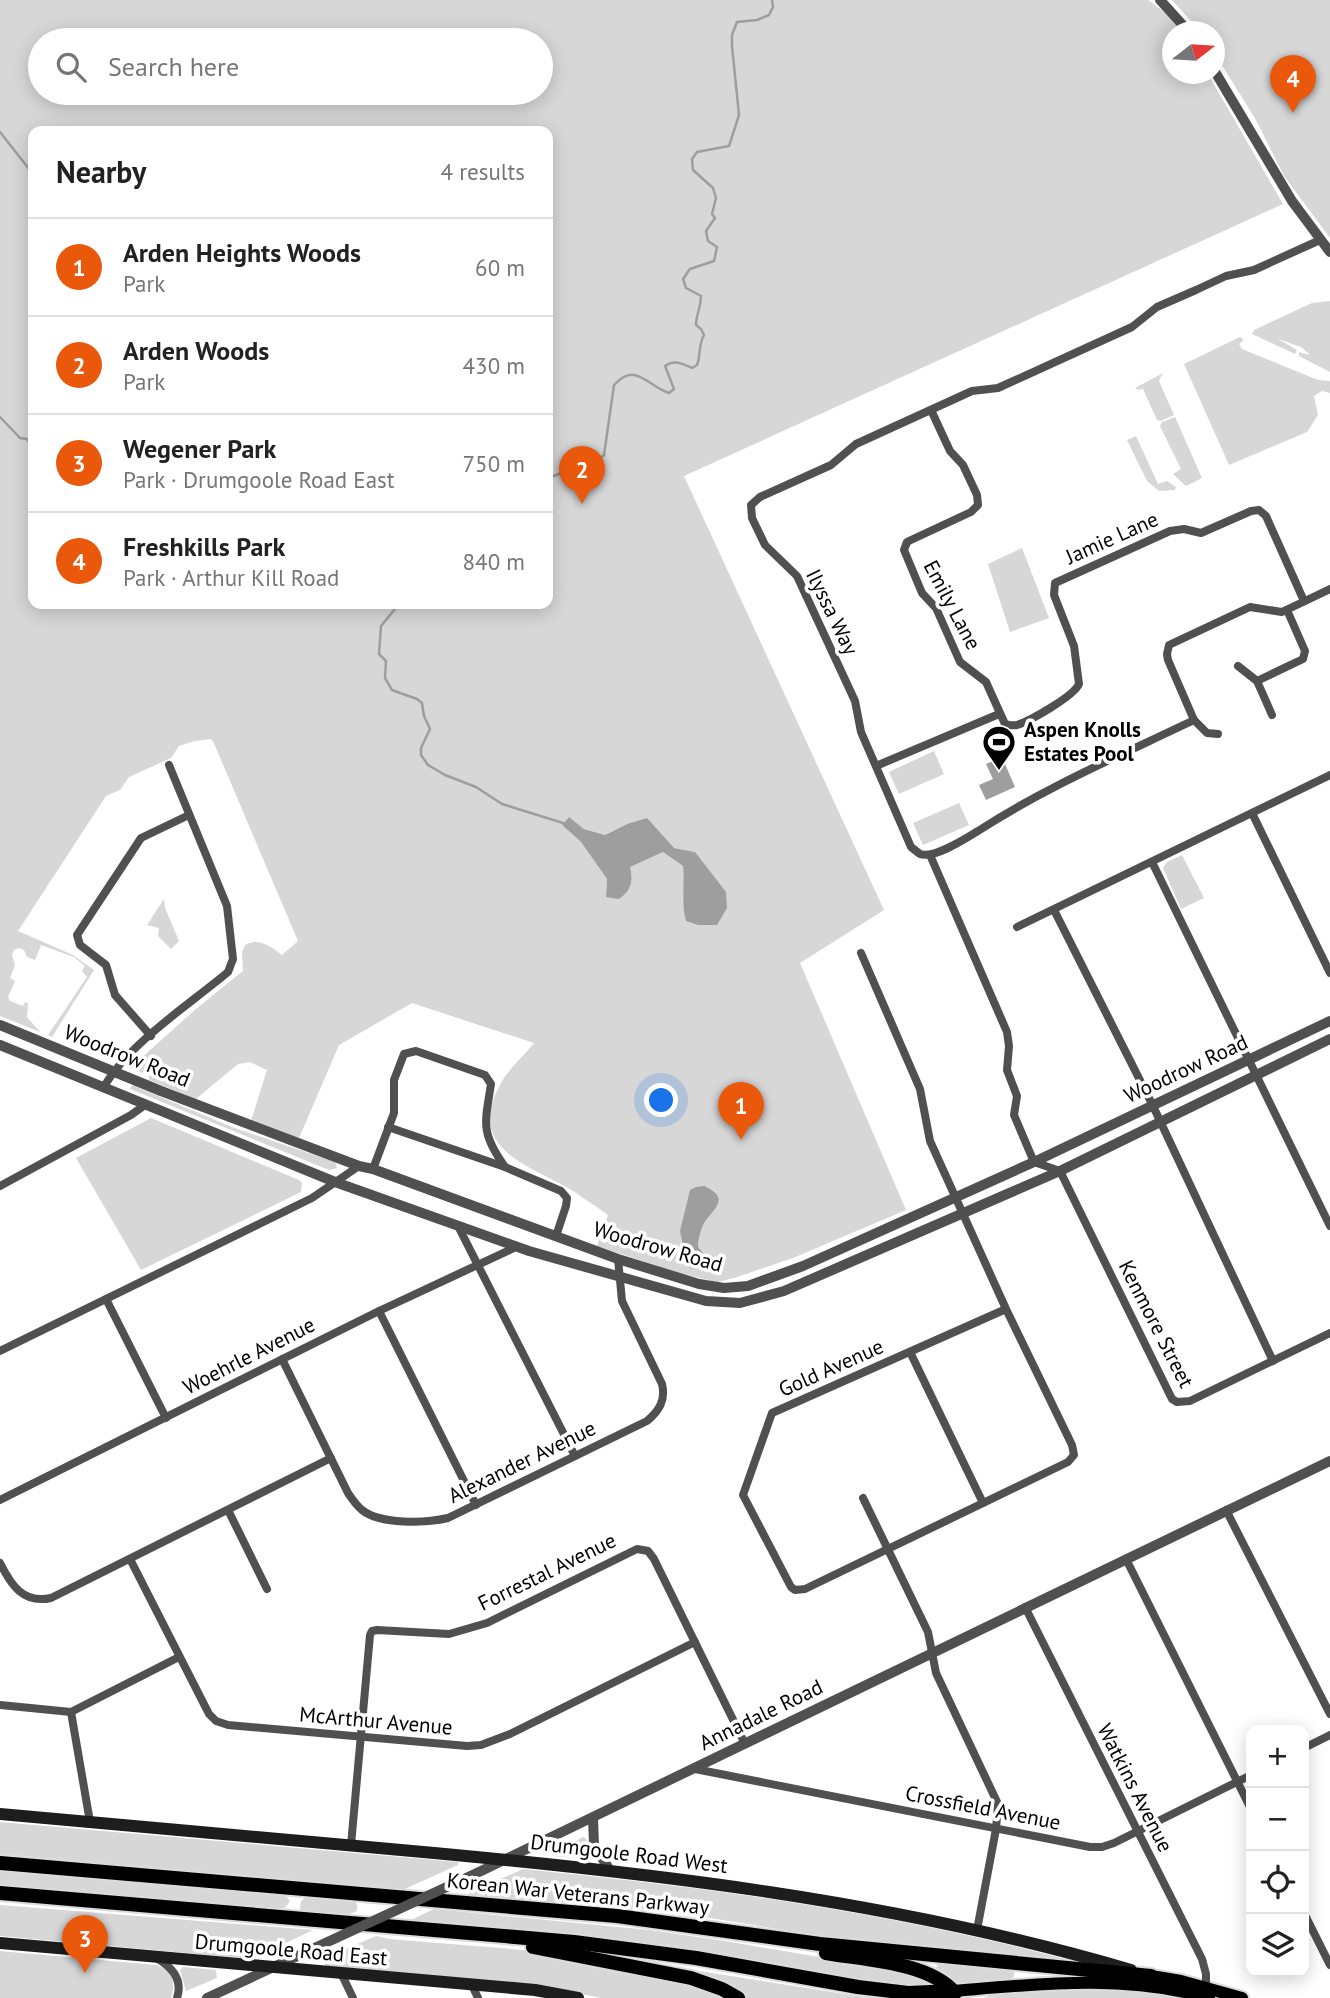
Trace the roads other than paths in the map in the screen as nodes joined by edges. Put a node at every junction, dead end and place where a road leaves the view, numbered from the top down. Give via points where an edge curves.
1 (1160, 0) edge
2 (1179, 21) edge
3 (1222, 84) edge
4 (1320, 240) junction
5 (1330, 252) edge
6 (930, 410) junction
7 (1330, 589) edge
8 (1304, 601) junction
9 (1287, 610) junction
10 (1238, 666) dead end
11 (1257, 681) junction
12 (999, 714) junction
13 (1272, 715) dead end
14 (1194, 720) junction
15 (1218, 734) dead end
16 (169, 765) dead end
17 (876, 766) junction
18 (1330, 775) edge
19 (1252, 813) junction
20 (190, 815) junction
21 (930, 855) junction
22 (1152, 862) junction
23 (1054, 910) junction
24 (1017, 928) dead end
25 (862, 953) dead end
26 (1330, 973) edge
27 (1330, 1021) edge
28 (1, 1027) edge
29 (151, 1036) junction
30 (1330, 1039) edge
31 (0, 1045) edge
32 (1250, 1060) junction
33 (113, 1071) junction
34 (1257, 1074) junction
35 (104, 1087) junction
36 (145, 1105) junction
37 (1153, 1106) junction
38 (1160, 1121) junction
39 (388, 1127) junction
40 (1034, 1162) junction
41 (359, 1166) junction
42 (505, 1167) junction
43 (373, 1169) junction
44 (1060, 1171) junction
45 (335, 1182) junction
46 (0, 1186) edge
47 (955, 1198) junction
48 (962, 1213) junction
49 (458, 1226) junction
50 (1330, 1226) edge
51 (556, 1236) junction
52 (516, 1247) junction
53 (618, 1259) junction
54 (478, 1265) junction
55 (620, 1278) junction
56 (106, 1299) junction
57 (1006, 1310) junction
58 (379, 1311) junction
59 (1330, 1333) edge
60 (0, 1351) edge
61 (909, 1352) junction
62 (282, 1359) junction
63 (1273, 1361) junction
64 (166, 1418) junction
65 (575, 1456) junction
66 (331, 1458) junction
67 (1329, 1465) edge
68 (863, 1498) dead end
69 (0, 1500) edge
70 (983, 1503) junction
71 (476, 1505) junction
72 (228, 1510) junction
73 (1226, 1510) junction
74 (888, 1549) junction
75 (130, 1559) junction
76 (1126, 1559) junction
77 (0, 1563) edge
78 (267, 1589) dead end
79 (1025, 1607) junction
80 (695, 1642) junction
81 (932, 1653) junction
82 (179, 1657) junction
83 (0, 1705) edge
84 (71, 1712) junction
85 (1330, 1714) edge
86 (1330, 1735) edge
87 (360, 1738) junction
88 (745, 1744) junction
89 (1309, 1746) edge
90 (695, 1769) junction
91 (1246, 1778) edge
92 (1238, 1782) junction
93 (1246, 1799) edge
94 (0, 1814) edge
95 (593, 1818) junction
96 (90, 1822) junction
97 (996, 1829) junction
98 (1137, 1832) junction
99 (351, 1845) junction
100 (507, 1859) junction
101 (0, 1863) edge
102 (609, 1869) junction
103 (0, 1894) edge
104 (1304, 1914) edge
105 (719, 1929) junction
106 (417, 1930) junction
107 (977, 1930) junction
108 (0, 1943) edge
109 (156, 1957) junction
110 (1330, 1965) edge
111 (273, 1967) junction
112 (341, 1973) junction
113 (1151, 1976) junction
114 (472, 1985) junction
115 (996, 1987) junction
116 (908, 1993) junction
117 (1207, 1993) edge
118 (956, 1994) edge
119 (221, 1995) edge
120 (177, 1998) edge
121 (207, 1998) edge
122 (353, 1998) edge
123 (478, 1998) edge
124 (578, 1998) edge
125 (738, 1998) edge
126 (927, 1998) edge
127 (979, 1998) edge
128 (1242, 1998) edge

1 - 2 street
3 - 4 street
4 - 5 street
4 - 6 street, Ilyssa Way via 1254,270 1196,289 1157,307 1132,327 998,388 972,391
6 - 12 street, Emily Lane via 962,465 978,505 907,542 904,550 960,662 986,682
6 - 17 street, Ilyssa Way via 856,444 831,465 760,497 750,508 765,545 797,576 855,701 859,726
7 - 8 street
8 - 9 street
8 - 12 street, Jamie Lane via 1266,516 1259,510 1201,533 1170,531 1055,583 1054,595 1074,646 1079,684 1074,692 1015,725 1005,724
9 - 11 street via 1305,651 1303,659
9 - 14 street via 1250,607 1170,645 1168,660
10 - 11 street
11 - 13 street
12 - 17 street
14 - 15 street via 1207,733
14 - 21 street via 1038,794 965,840
16 - 20 street
17 - 21 street, Ilyssa Way via 911,846 920,855
18 - 19 street
19 - 22 street
19 - 26 street
20 - 29 street via 227,906 233,963
20 - 29 street via 141,838 77,936 80,945 104,962 115,996
21 - 40 street, Ilyssa Way via 1007,1032 1007,1069 1017,1096 1014,1115
22 - 23 street
22 - 32 street
23 - 24 street
23 - 37 street
25 - 47 street via 920,1089 930,1141
27 - 32 street, Woodrow Road
28 - 33 street, Woodrow Road
29 - 33 street
30 - 34 street, Woodrow Road
31 - 35 street, Woodrow Road
32 - 34 street
32 - 37 street, Woodrow Road
33 - 35 street
33 - 41 street, Woodrow Road
34 - 38 street, Woodrow Road
34 - 50 street
35 - 36 street, Woodrow Road
36 - 45 street, Woodrow Road
36 - 46 street
37 - 38 street
37 - 40 street, Woodrow Road
38 - 44 street, Woodrow Road
38 - 63 street
39 - 42 street
39 - 42 street via 401,1058 416,1051 489,1077 485,1124
39 - 43 street
40 - 44 street
40 - 47 street, Woodrow Road
41 - 43 street, Woodrow Road
41 - 45 street
42 - 51 street via 565,1195
43 - 51 street, Woodrow Road
44 - 48 street, Woodrow Road
44 - 63 street, Kenmore Street via 1171,1399 1190,1401
45 - 49 street, Woodrow Road
45 - 56 street via 312,1198
47 - 48 street
47 - 53 street, Woodrow Road via 748,1286 699,1284
48 - 55 street, Woodrow Road via 784,1291 740,1303 706,1301
48 - 57 street
49 - 52 street, Woodrow Road
49 - 54 street
51 - 53 street, Woodrow Road
52 - 54 street, Woehrle Avenue
52 - 55 street, Woodrow Road
53 - 55 street, Alexander Avenue
54 - 58 street, Woehrle Avenue
54 - 65 street
55 - 65 street, Alexander Avenue via 622,1301 660,1379 663,1398 647,1421
56 - 60 street
56 - 64 street
57 - 61 street, Gold Avenue
57 - 70 street via 1074,1455
58 - 62 street, Woehrle Avenue
58 - 71 street
59 - 63 street, Kenmore Street
61 - 70 street
61 - 74 street, Gold Avenue via 772,1413 743,1495 795,1590
62 - 64 street, Woehrle Avenue
62 - 66 street, Alexander Avenue
64 - 69 street, Woehrle Avenue
65 - 71 street, Alexander Avenue
66 - 71 street, Alexander Avenue via 354,1503 371,1515 431,1521
66 - 72 street
67 - 73 street, Annadale Road
68 - 74 street
70 - 74 street
72 - 75 street
72 - 78 street
73 - 76 street, Annadale Road
73 - 85 street
74 - 81 street via 928,1632
75 - 77 street via 44,1599 18,1591
75 - 82 street, McArthur Avenue
76 - 79 street, Annadale Road
76 - 92 street
79 - 81 street, Annadale Road
79 - 98 street, Watkins Avenue
80 - 87 street, McArthur Avenue via 488,1743 467,1746
80 - 87 street, Forrestal Avenue via 654,1559 643,1548 631,1551 465,1630 449,1634 372,1631
80 - 88 street, Forrestal Avenue
81 - 88 street, Annadale Road
81 - 97 street via 936,1673 997,1798
82 - 84 street
82 - 87 street, McArthur Avenue via 209,1713 222,1724
83 - 84 street
84 - 96 street
86 - 89 street
87 - 99 street
88 - 90 street, Annadale Road
90 - 95 street, Annadale Road
90 - 97 street, Crossfield Avenue
91 - 92 street, Crossfield Avenue
92 - 93 street
92 - 98 street, Crossfield Avenue
94 - 96 main road, Drumgoole Road West
95 - 100 street, Annadale Road
95 - 102 street via 594,1845
96 - 99 main road, Drumgoole Road West
97 - 98 street, Crossfield Avenue via 1090,1847 1102,1847
97 - 107 street
98 - 117 street, Watkins Avenue via 1202,1959
99 - 100 main road, Drumgoole Road West
100 - 102 main road, Drumgoole Road West
100 - 111 street, Annadale Road, bridge
101 - 105 highway, Korean War Veterans Parkway via 617,1916
102 - 107 main road, Drumgoole Road West via 771,1891
103 - 106 highway
104 - 110 street
105 - 113 highway, Korean War Veterans Parkway via 831,1945
105 - 118 highway via 779,1945 922,1971
106 - 116 highway via 574,1942
106 - 125 highway via 659,1971 703,1982
107 - 113 main road, Drumgoole Road West
108 - 109 main road, Drumgoole Road East
109 - 111 main road, Drumgoole Road East
109 - 120 street via 175,1972
111 - 112 main road, Drumgoole Road East
111 - 119 street, Annadale Road
112 - 114 main road, Drumgoole Road East
112 - 122 street
113 - 117 main road, Drumgoole Road West
114 - 123 street
114 - 124 main road, Drumgoole Road East
115 - 117 main road, Drumgoole Road West via 1106,1982
115 - 118 main road, Drumgoole Road West
115 - 127 main road
116 - 118 highway
116 - 126 highway
117 - 128 main road, Drumgoole Road West
119 - 121 street, Annadale Road

